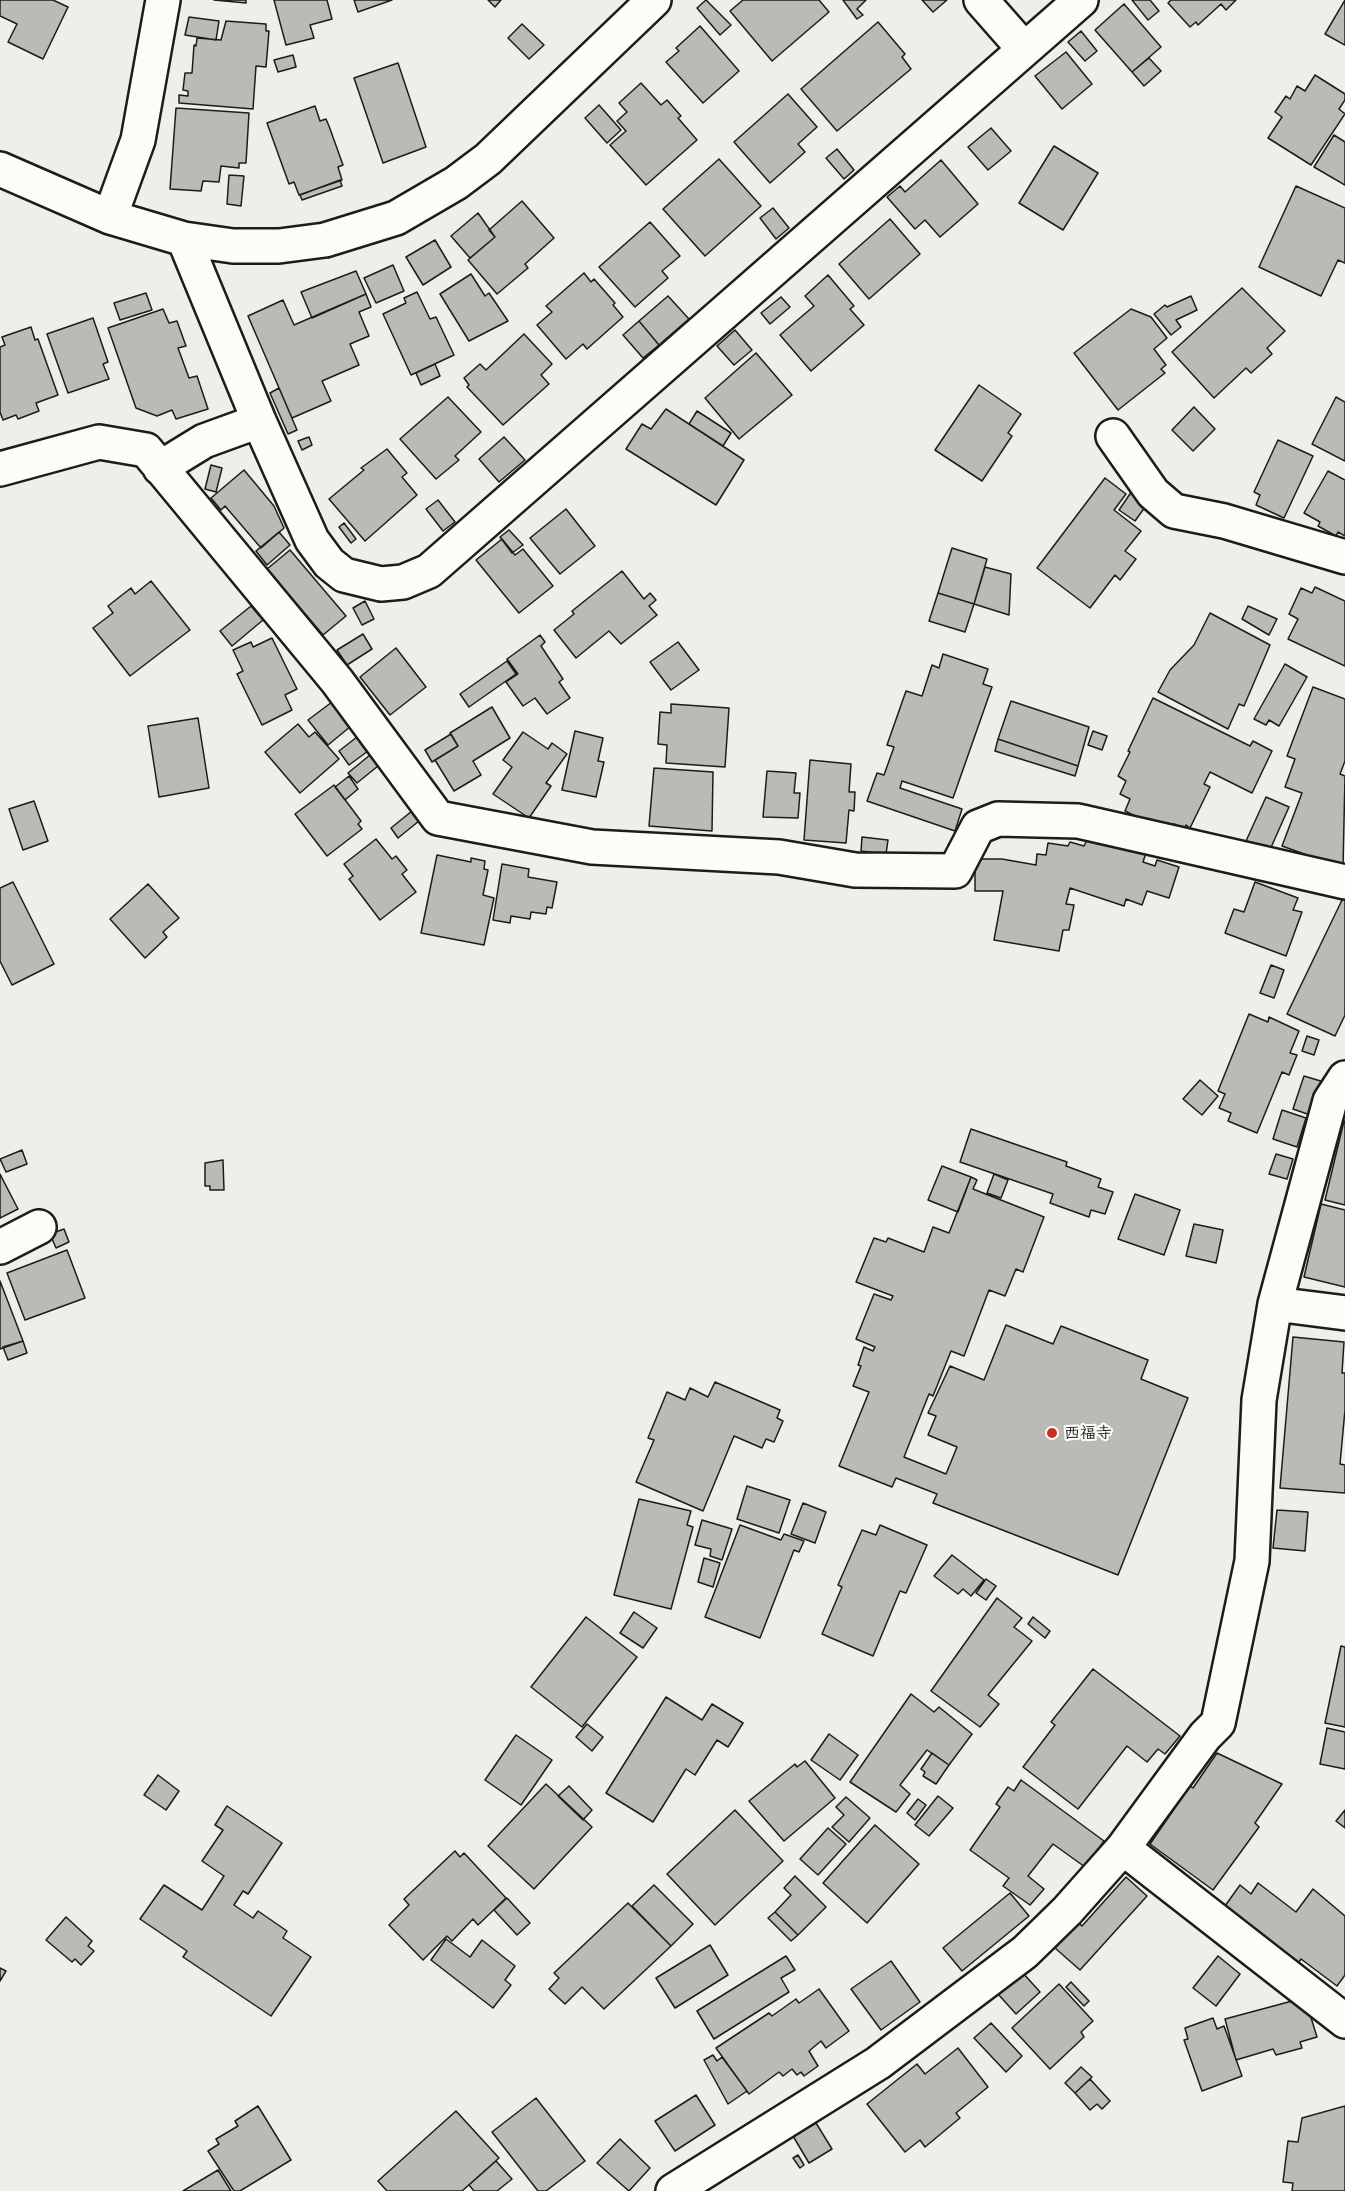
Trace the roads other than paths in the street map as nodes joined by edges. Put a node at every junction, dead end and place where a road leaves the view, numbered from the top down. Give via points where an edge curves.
1 (163, 0) edge
2 (654, 0) edge
3 (981, 0) edge
4 (1081, 0) edge
5 (1024, 49) junction
6 (0, 169) edge
7 (111, 217) junction
8 (184, 239) junction
9 (259, 422) junction
10 (1113, 436) dead end
11 (160, 468) junction
12 (0, 469) edge
13 (1345, 557) edge
14 (1345, 882) edge
15 (1345, 1078) edge
16 (39, 1227) dead end
17 (0, 1247) edge
18 (1275, 1304) junction
19 (1345, 1313) edge
20 (1123, 1848) junction
21 (1345, 2021) edge
22 (673, 2191) edge

1 - 7 street via 138,140
2 - 8 street via 488,159 396,218 325,240 279,246 233,246
3 - 5 street
4 - 5 street
5 - 9 street via 429,571 403,582 381,584 344,575 329,563 312,540
6 - 7 street
7 - 8 street
8 - 9 street
9 - 11 street via 204,441
10 - 13 street via 1153,493 1174,511 1224,520
11 - 12 street via 146,450 99,442
11 - 14 street via 337,681 438,818 592,847 779,857 855,870 955,871 978,827 998,819 1078,821
15 - 18 street via 1330,1101
16 - 17 street
18 - 19 street
18 - 20 street via 1259,1400 1252,1561 1218,1723
20 - 21 street
20 - 22 street via 1025,1952 878,2064

